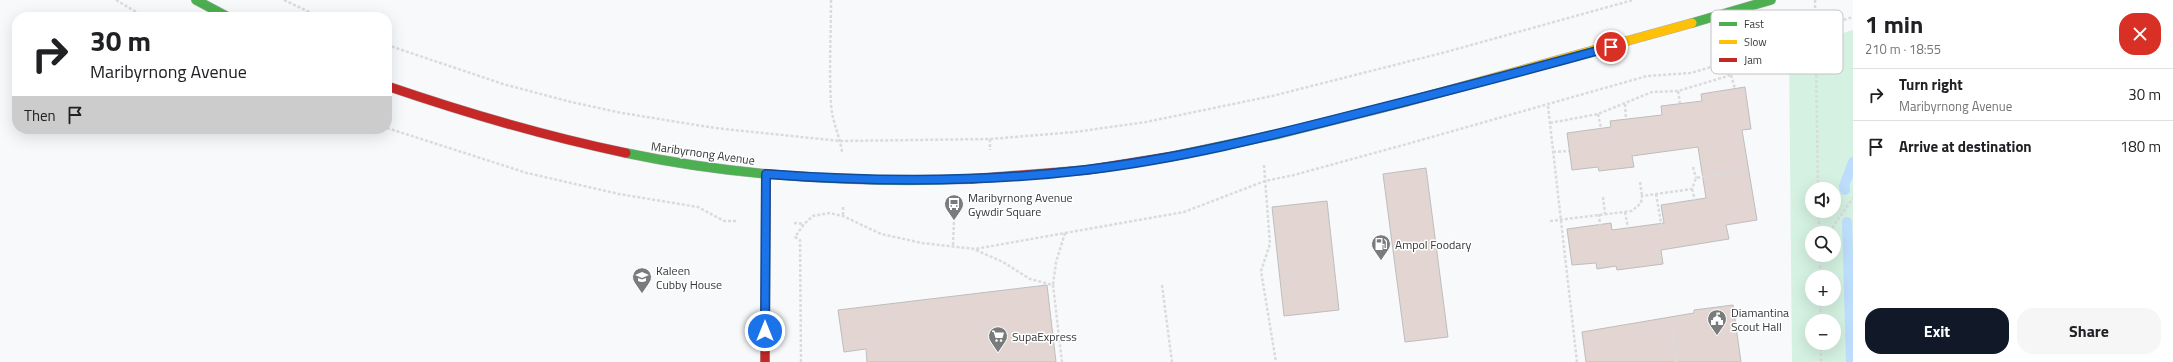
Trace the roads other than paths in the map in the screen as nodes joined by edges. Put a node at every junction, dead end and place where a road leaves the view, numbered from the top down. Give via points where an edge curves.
1 (196, 0) edge
2 (1771, 0) edge
3 (1736, 10) edge
4 (219, 12) edge
5 (1711, 17) edge
6 (392, 88) edge
7 (766, 174) junction
8 (765, 362) edge

1 - 4 street
2 - 3 street, Maribyrnong Avenue
5 - 7 street, Maribyrnong Avenue via 1544,65 1264,138 1191,154 1078,171 967,180 842,179
6 - 7 street, Maribyrnong Avenue via 491,121 559,139 681,163
7 - 8 street

